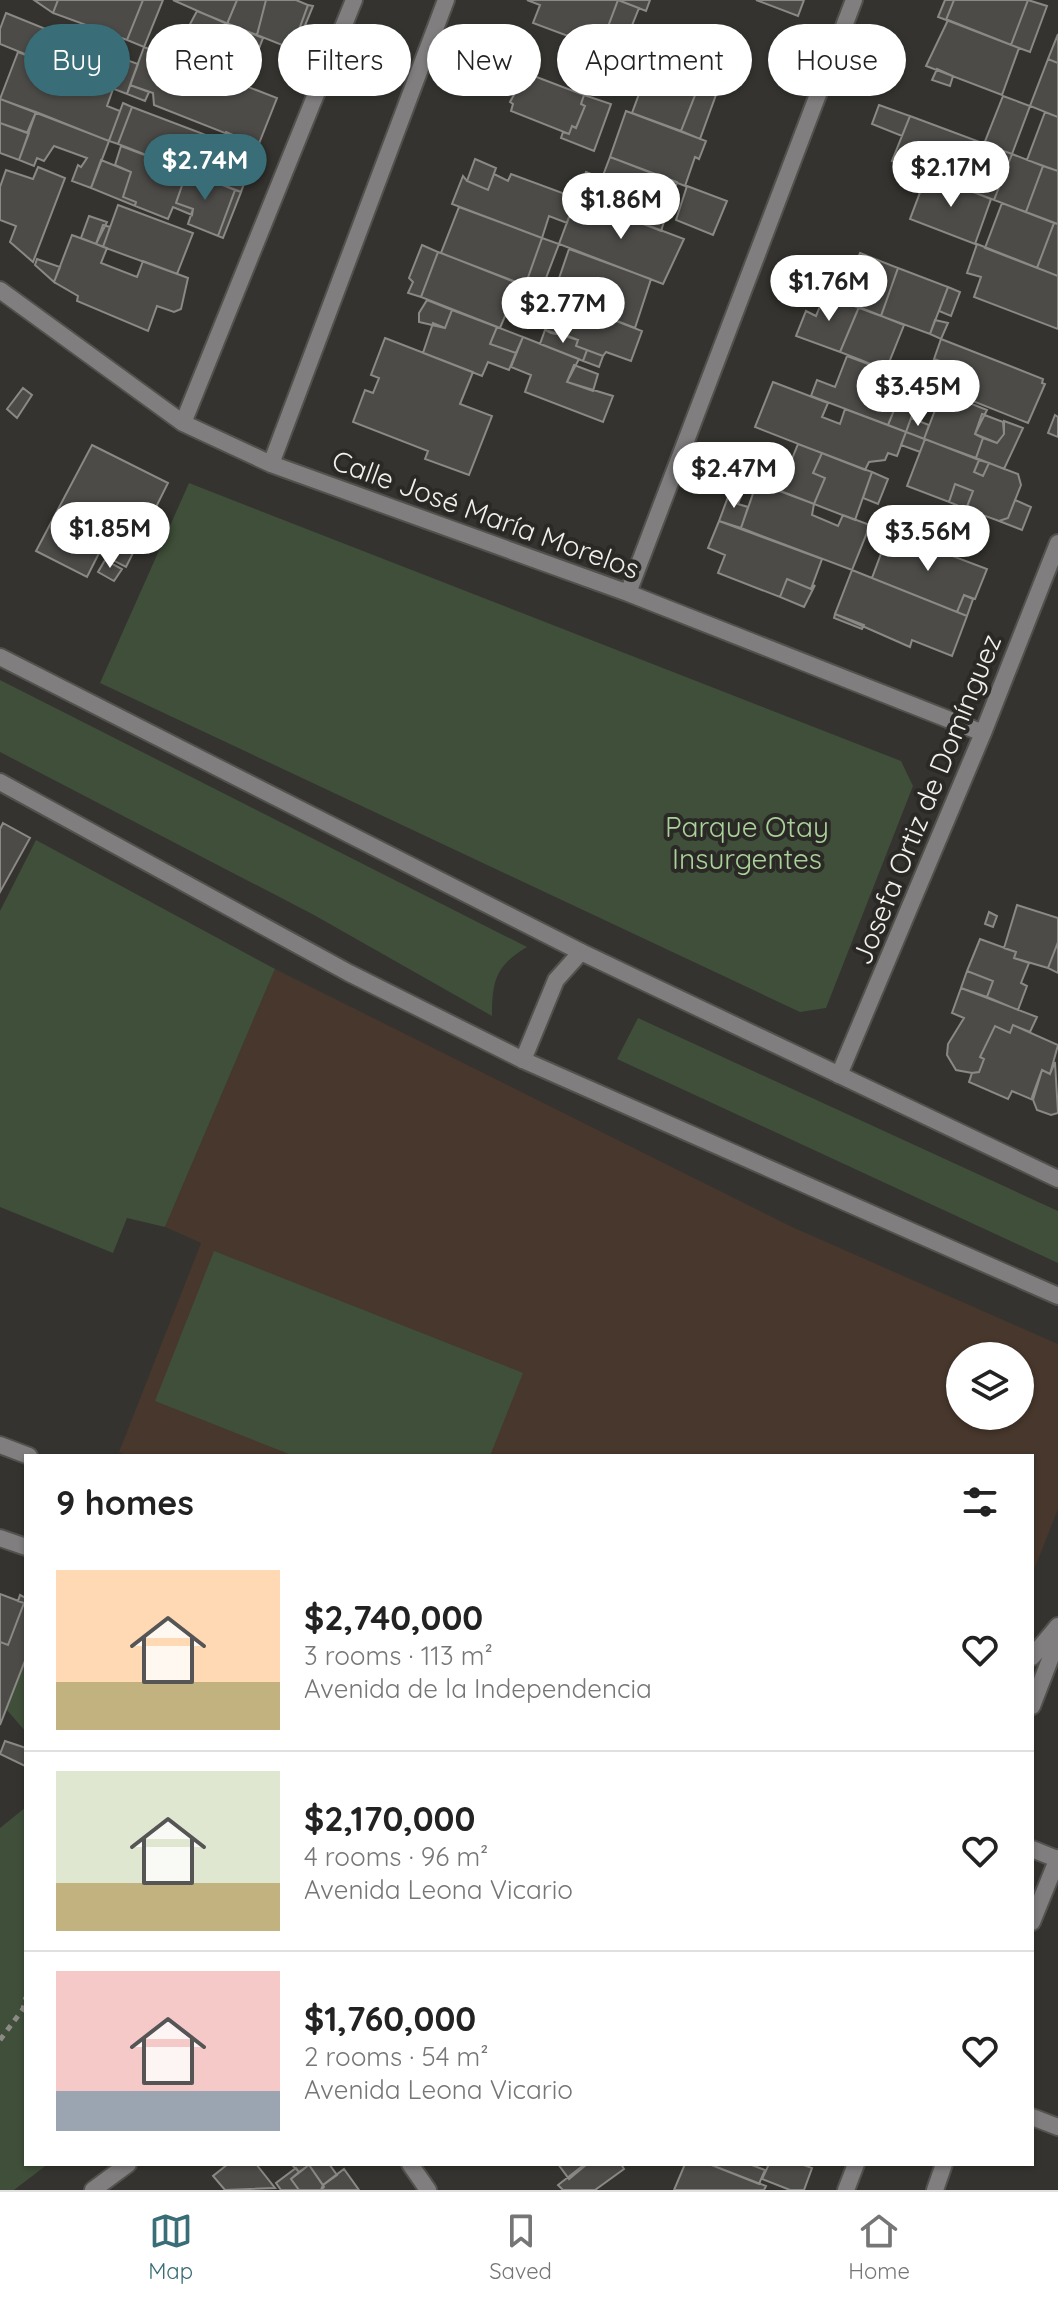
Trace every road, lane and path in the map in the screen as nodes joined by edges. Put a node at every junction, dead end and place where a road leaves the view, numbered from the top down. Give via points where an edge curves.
1 (354, 0) edge
2 (446, 0) edge
3 (854, 0) edge
4 (0, 290) edge
5 (183, 423) junction
6 (271, 464) junction
7 (1058, 543) edge
8 (628, 593) junction
9 (0, 657) edge
10 (983, 733) junction
11 (0, 782) edge
12 (581, 952) junction
13 (523, 1060) junction
14 (839, 1075) junction
15 (1058, 1179) edge
16 (1058, 1296) edge
17 (0, 1445) edge
18 (24, 1454) edge
19 (0, 1538) edge
20 (24, 1546) edge
21 (1058, 1626) edge
22 (1058, 1639) edge
23 (1034, 1655) edge
24 (1034, 1701) edge
25 (1034, 1850) edge
26 (1058, 1859) edge
27 (1034, 1917) edge
28 (24, 2005) edge
29 (0, 2040) edge
30 (1034, 2118) edge
31 (1058, 2127) edge
32 (125, 2166) edge
33 (411, 2166) edge
34 (855, 2166) edge
35 (943, 2166) edge
36 (93, 2190) edge
37 (428, 2190) edge
38 (846, 2190) edge
39 (935, 2190) edge

1 - 5 street
2 - 6 street
3 - 8 street
4 - 5 street, Calle José María Morelos
5 - 6 street, Calle José María Morelos
6 - 8 street, Calle José María Morelos
7 - 10 street, Josefa Ortiz de Domínguez
8 - 10 street, Calle José María Morelos
9 - 12 street
10 - 14 street, Josefa Ortiz de Domínguez
11 - 13 street via 349,973
12 - 13 street via 556,980
12 - 14 street
13 - 16 street
14 - 15 street
17 - 18 street
19 - 20 street
21 - 23 street
22 - 24 street
25 - 26 street
26 - 27 street
28 - 29 path
30 - 31 street
32 - 36 street
33 - 37 street
34 - 38 street
35 - 39 street

